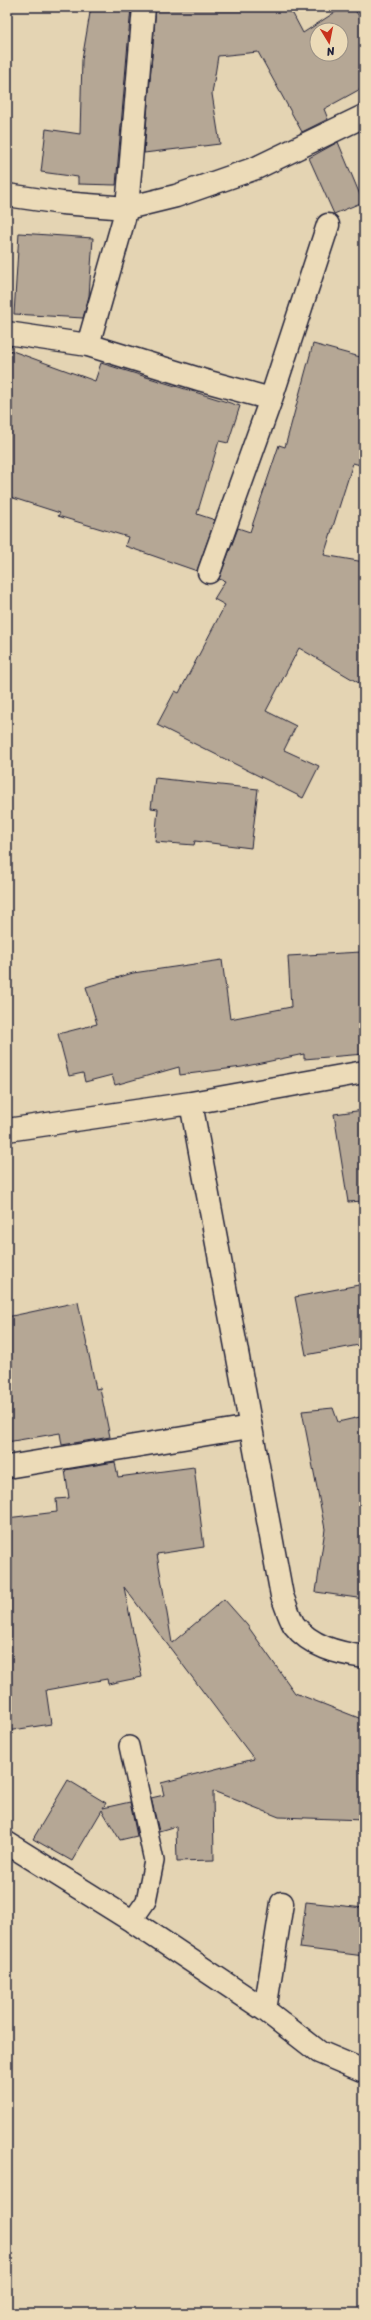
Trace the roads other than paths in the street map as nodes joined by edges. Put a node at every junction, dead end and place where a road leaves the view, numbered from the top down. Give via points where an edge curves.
1 (144, 7) edge
2 (364, 116) edge
3 (7, 195) edge
4 (127, 208) junction
5 (328, 225) dead end
6 (7, 333) edge
7 (88, 344) junction
8 (271, 399) junction
9 (209, 572) dead end
10 (364, 1072) edge
11 (191, 1103) junction
12 (7, 1130) edge
13 (250, 1427) junction
14 (7, 1467) edge
15 (364, 1657) edge
16 (129, 1746) dead end
17 (7, 1843) edge
18 (282, 1903) dead end
19 (132, 1920) junction
20 (265, 2010) junction
21 (364, 2072) edge

1 - 4 street
2 - 4 street via 256,168 176,196
3 - 4 street
4 - 7 street
5 - 8 street
6 - 7 street
7 - 8 street
8 - 9 street
10 - 11 street
11 - 12 street
11 - 13 street
13 - 14 street
13 - 15 street via 282,1596 294,1624 317,1645
16 - 19 lane via 154,1862 146,1901
17 - 19 street
18 - 20 street
19 - 20 street
20 - 21 street via 319,2052

